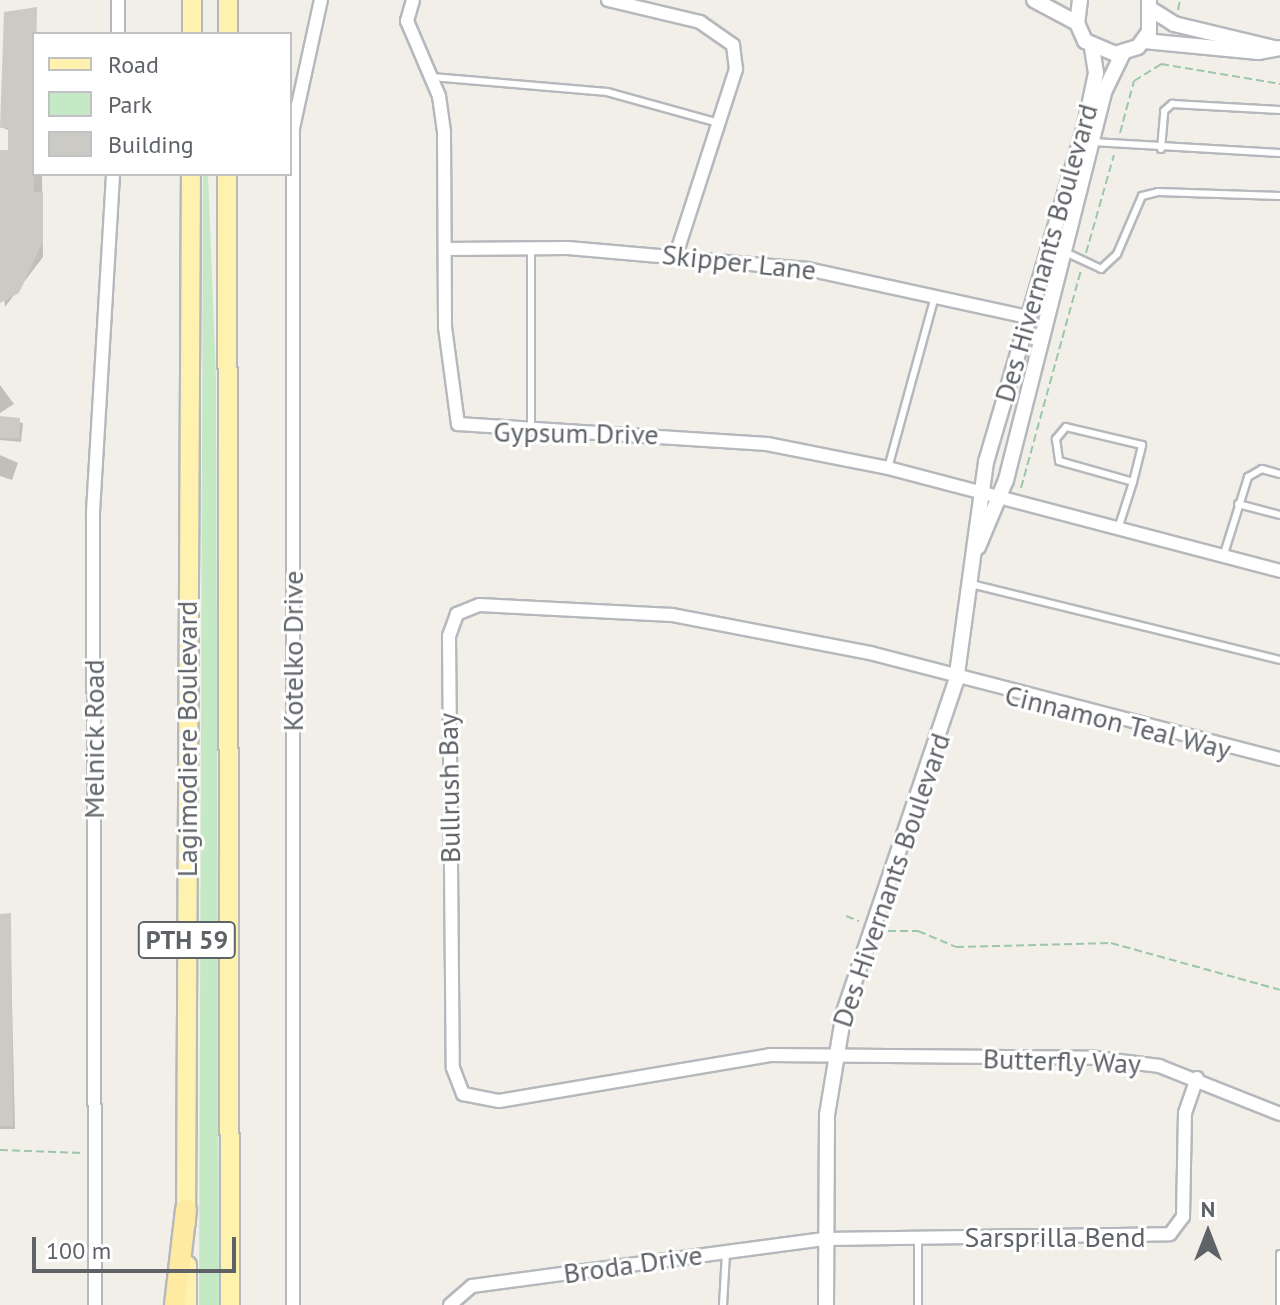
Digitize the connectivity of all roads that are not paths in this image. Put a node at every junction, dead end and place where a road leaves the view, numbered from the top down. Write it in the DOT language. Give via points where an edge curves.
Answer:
graph roads {
  1 [pos="118,0"];
  2 [pos="192,0"];
  3 [pos="228,0"];
  4 [pos="321,0"];
  5 [pos="413,0"];
  6 [pos="608,0"];
  7 [pos="1034,0"];
  8 [pos="1080,0"];
  9 [pos="1151,5"];
  10 [pos="1077,23"];
  11 [pos="118,32"];
  12 [pos="192,32"];
  13 [pos="228,32"];
  14 [pos="1144,41"];
  15 [pos="1092,47"];
  16 [pos="1277,48"];
  17 [pos="1123,53"];
  18 [pos="432,77"];
  19 [pos="1280,110"];
  20 [pos="719,123"];
  21 [pos="1093,142"];
  22 [pos="1161,149"];
  23 [pos="1280,153"];
  24 [pos="113,176"];
  25 [pos="191,176"];
  26 [pos="227,176"];
  27 [pos="1280,196"];
  28 [pos="531,248"];
  29 [pos="445,249"];
  30 [pos="1065,252"];
  31 [pos="676,255"];
  32 [pos="936,292"];
  33 [pos="1027,317"];
  34 [pos="531,432"];
  35 [pos="888,468"];
  36 [pos="1280,474"];
  37 [pos="1133,482"];
  38 [pos="981,492"];
  39 [pos="1000,497"];
  40 [pos="1238,504"];
  41 [pos="1280,515"];
  42 [pos="1118,529"];
  43 [pos="975,554"];
  44 [pos="1223,557"];
  45 [pos="1280,571"];
  46 [pos="971,584"];
  47 [pos="1280,660"];
  48 [pos="956,681"];
  49 [pos="1280,759"];
  50 [pos="834,1057"];
  51 [pos="1197,1078"];
  52 [pos="1280,1114"];
  53 [pos="186,1210"];
  54 [pos="918,1238"];
  55 [pos="824,1239"];
  56 [pos="726,1252"];
  57 [pos="1280,1254"];
  58 [pos="95,1305"];
  59 [pos="175,1305"];
  60 [pos="187,1305"];
  61 [pos="230,1305"];
  62 [pos="293,1305"];
  63 [pos="450,1305"];
  64 [pos="723,1305"];
  65 [pos="826,1305"];
  66 [pos="918,1305"];
  67 [pos="1280,1305"];
  1 -- 11 [label="street"];
  2 -- 12 [label="main road"];
  3 -- 13 [label="main road"];
  4 -- 62 [label="street, Kotelko Drive" via="293,128"];
  5 -- 18 [label="street, Gypsum Drive" via="407,21"];
  6 -- 20 [label="street" via="726,35 736,69"];
  7 -- 10 [label="street"];
  8 -- 10 [label="street"];
  9 -- 14 [label="street"];
  9 -- 16 [label="street" via="1174,24"];
  10 -- 15 [label="street"];
  14 -- 16 [label="street" via="1258,52"];
  14 -- 17 [label="street"];
  15 -- 17 [label="street"];
  15 -- 33 [label="street, Des Hivernants Boulevard" via="1089,112"];
  17 -- 21 [label="street, Des Hivernants Boulevard"];
  18 -- 20 [label="lane" via="607,92"];
  18 -- 29 [label="street, Gypsum Drive" via="444,133"];
  19 -- 22 [label="lane" via="1172,104 1164,111"];
  20 -- 31 [label="street"];
  21 -- 22 [label="lane"];
  21 -- 30 [label="street, Des Hivernants Boulevard"];
  22 -- 23 [label="lane"];
  24 -- 58 [label="street, Melnick Road" via="93,512"];
  25 -- 53 [label="main road, Lagimodiere Boulevard / PTH 59"];
  26 -- 61 [label="main road, Lagimodiere Boulevard / PTH 59"];
  27 -- 30 [label="lane" via="1142,196 1117,254 1101,269 1083,265"];
  28 -- 29 [label="street, Skipper Lane"];
  28 -- 31 [label="street, Skipper Lane"];
  28 -- 34 [label="lane"];
  29 -- 34 [label="street, Gypsum Drive" via="453,416 474,431"];
  30 -- 39 [label="street, Des Hivernants Boulevard"];
  31 -- 32 [label="street, Skipper Lane" via="866,276"];
  32 -- 33 [label="street, Skipper Lane"];
  32 -- 35 [label="lane"];
  33 -- 38 [label="street, Des Hivernants Boulevard"];
  34 -- 35 [label="street, Gypsum Drive" via="690,436"];
  35 -- 38 [label="street, Gypsum Drive"];
  36 -- 40 [label="lane" via="1262,469 1248,477"];
  37 -- 37 [label="lane" via="1142,445 1066,427 1056,439 1059,461"];
  37 -- 42 [label="lane"];
  38 -- 39 [label="street"];
  38 -- 43 [label="street, Des Hivernants Boulevard"];
  39 -- 42 [label="street"];
  39 -- 43 [label="street, Des Hivernants Boulevard"];
  40 -- 41 [label="lane"];
  40 -- 44 [label="lane"];
  42 -- 44 [label="street"];
  43 -- 46 [label="street, Des Hivernants Boulevard"];
  44 -- 45 [label="street"];
  46 -- 47 [label="lane"];
  46 -- 48 [label="street, Des Hivernants Boulevard"];
  48 -- 49 [label="street, Cinnamon Teal Way"];
  48 -- 50 [label="street, Des Hivernants Boulevard" via="871,926"];
  48 -- 50 [label="street, Bullrush Bay" via="855,649 672,615 479,605 451,624 453,1068 463,1094 499,1101 717,1060"];
  50 -- 51 [label="street, Butterfly Way" via="1096,1058"];
  50 -- 55 [label="street, Des Hivernants Boulevard"];
  51 -- 52 [label="street, Butterfly Way"];
  51 -- 54 [label="street, Sarsprilla Bend" via="1185,1113 1183,1217 1170,1234"];
  53 -- 59 [label="highway"];
  53 -- 60 [label="main road, Lagimodiere Boulevard / PTH 59"];
  54 -- 55 [label="street, Sarsprilla Bend"];
  54 -- 66 [label="lane"];
  55 -- 56 [label="street, Broda Drive"];
  55 -- 65 [label="street, Des Hivernants Boulevard"];
  56 -- 63 [label="street, Broda Drive" via="472,1286"];
  56 -- 64 [label="lane"];
  57 -- 67 [label="lane"];
}
